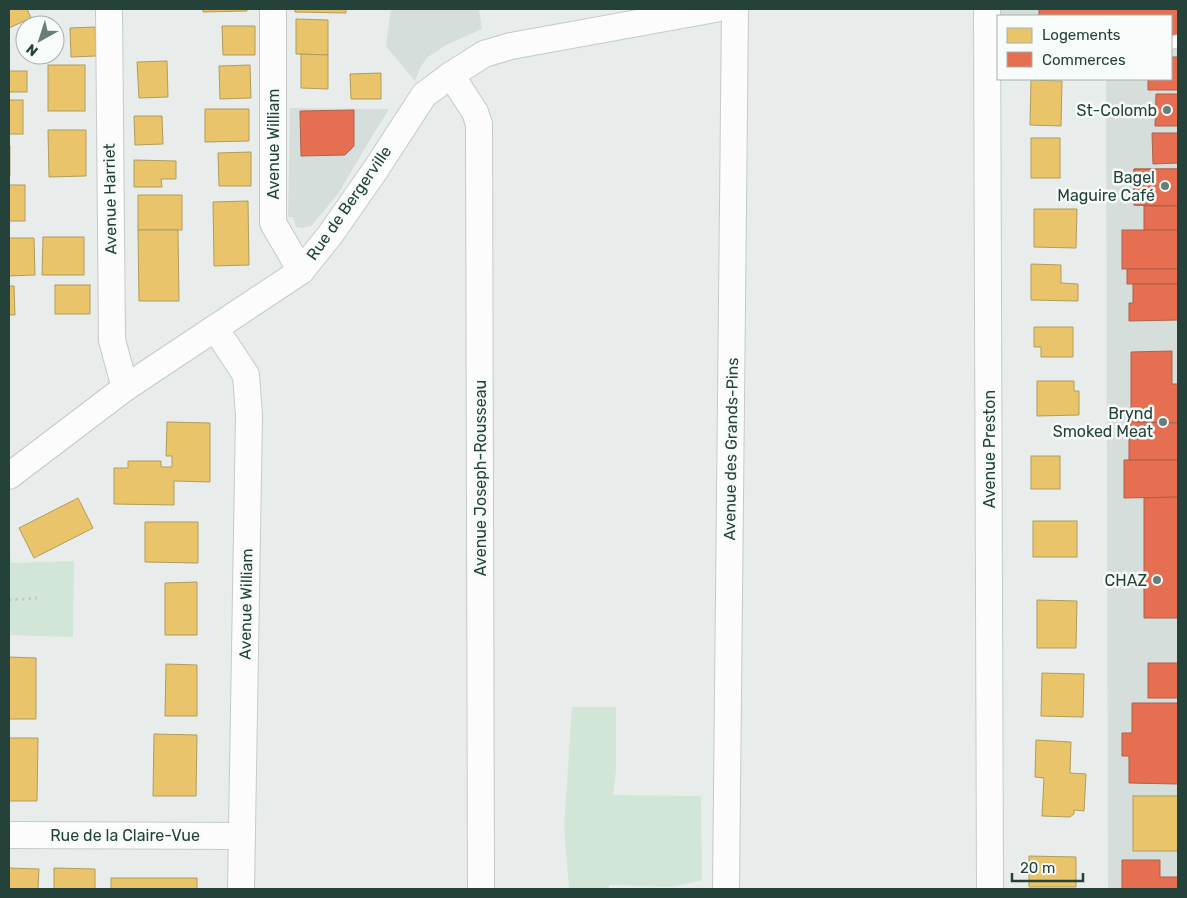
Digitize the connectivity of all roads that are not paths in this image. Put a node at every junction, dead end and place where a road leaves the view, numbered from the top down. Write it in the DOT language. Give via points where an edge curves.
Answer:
graph roads {
  1 [pos="108,9"];
  2 [pos="273,9"];
  3 [pos="715,9"];
  4 [pos="735,9"];
  5 [pos="987,9"];
  6 [pos="451,75"];
  7 [pos="993,76"];
  8 [pos="301,271"];
  9 [pos="216,328"];
  10 [pos="125,388"];
  11 [pos="9,476"];
  12 [pos="9,835"];
  13 [pos="242,836"];
  14 [pos="241,889"];
  15 [pos="482,889"];
  16 [pos="726,889"];
  17 [pos="990,889"];
  1 -- 10 [label="street, Avenue Harriet" via="112,340"];
  2 -- 8 [label="street, Avenue William" via="273,223"];
  3 -- 6 [label="street, Rue de Bergerville" via="511,46 484,54"];
  4 -- 16 [label="street, Avenue des Grands-Pins"];
  5 -- 7 [label="street, Avenue Preston"];
  6 -- 8 [label="street, Rue de Bergerville" via="424,95 345,213"];
  6 -- 15 [label="street, Avenue Joseph-Rousseau" via="479,124"];
  7 -- 17 [label="street, Avenue Preston"];
  8 -- 9 [label="street, Rue de Bergerville"];
  9 -- 10 [label="street, Rue de Bergerville"];
  9 -- 13 [label="street, Avenue William" via="246,375 249,415"];
  10 -- 11 [label="street, Rue de Bergerville"];
  12 -- 13 [label="street, Rue de la Claire-Vue"];
  13 -- 14 [label="street, Avenue William"];
}
